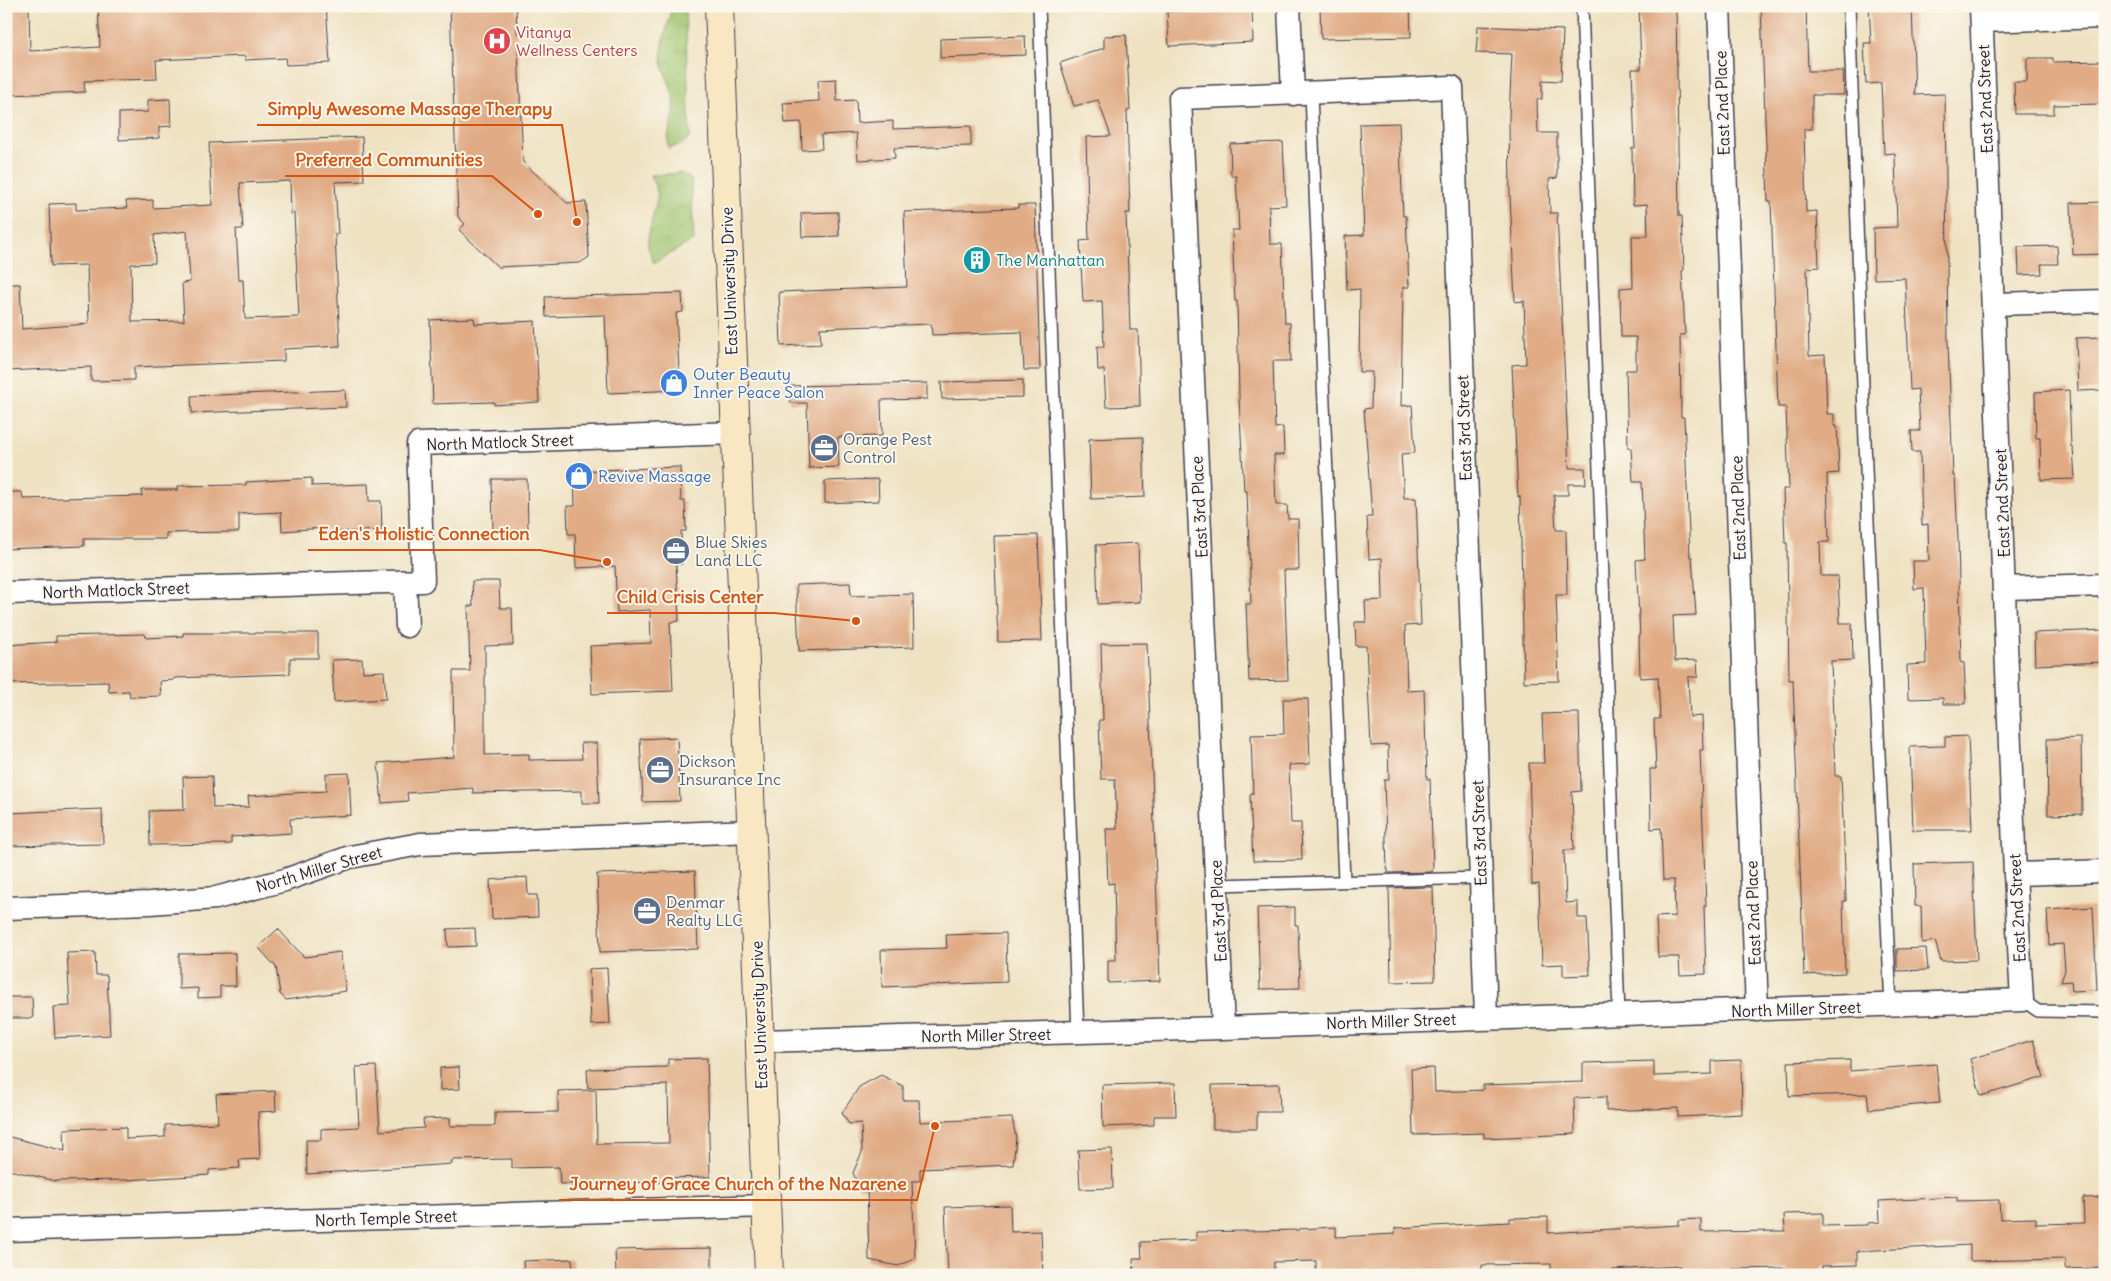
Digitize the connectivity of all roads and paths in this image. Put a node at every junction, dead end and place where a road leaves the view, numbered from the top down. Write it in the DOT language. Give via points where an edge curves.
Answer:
graph roads {
  1 [pos="719,6"];
  2 [pos="1039,6"];
  3 [pos="1288,6"];
  4 [pos="1582,6"];
  5 [pos="1718,6"];
  6 [pos="1849,6"];
  7 [pos="1982,14"];
  8 [pos="2105,17"];
  9 [pos="1302,94"];
  10 [pos="2105,300"];
  11 [pos="1994,304"];
  12 [pos="735,433"];
  13 [pos="405,582"];
  14 [pos="2105,585"];
  15 [pos="2005,588"];
  16 [pos="6,593"];
  17 [pos="407,626"];
  18 [pos="752,831"];
  19 [pos="2105,871"];
  20 [pos="2015,874"];
  21 [pos="1480,878"];
  22 [pos="1344,880"];
  23 [pos="1216,884"];
  24 [pos="6,908"];
  25 [pos="2022,1000"];
  26 [pos="1891,1006"];
  27 [pos="1756,1010"];
  28 [pos="2105,1012"];
  29 [pos="1619,1015"];
  30 [pos="1486,1017"];
  31 [pos="1223,1028"];
  32 [pos="1078,1032"];
  33 [pos="760,1041"];
  34 [pos="766,1206"];
  35 [pos="6,1230"];
  36 [pos="769,1275"];
  1 -- 12 [label="main road, East University Drive"];
  2 -- 32 [label="lane"];
  3 -- 9 [label="street"];
  4 -- 29 [label="lane"];
  5 -- 27 [label="street, East 2nd Place"];
  6 -- 26 [label="lane" via="1868,522"];
  7 -- 8 [label="street"];
  7 -- 11 [label="street, East 2nd Street"];
  9 -- 21 [label="street, East 3rd Street" via="1452,87"];
  9 -- 22 [label="lane"];
  9 -- 23 [label="street, East 3rd Place" via="1180,98"];
  10 -- 11 [label="street"];
  11 -- 15 [label="street, East 2nd Street"];
  12 -- 13 [label="street, North Matlock Street" via="418,444 423,581"];
  12 -- 18 [label="main road, East University Drive"];
  13 -- 16 [label="street, North Matlock Street"];
  13 -- 17 [label="street"];
  14 -- 15 [label="street"];
  15 -- 20 [label="street, East 2nd Street"];
  18 -- 24 [label="street, North Miller Street" via="420,844 350,857 286,880 216,898"];
  18 -- 33 [label="main road, East University Drive"];
  19 -- 20 [label="street"];
  20 -- 25 [label="street, East 2nd Street"];
  21 -- 22 [label="lane"];
  21 -- 30 [label="street, East 3rd Street"];
  22 -- 23 [label="lane"];
  23 -- 31 [label="street, East 3rd Place"];
  25 -- 26 [label="street, North Miller Street"];
  25 -- 28 [label="lane" via="2038,1011"];
  26 -- 27 [label="street, North Miller Street"];
  27 -- 29 [label="street, North Miller Street"];
  29 -- 30 [label="street, North Miller Street"];
  30 -- 31 [label="street, North Miller Street"];
  31 -- 32 [label="street, North Miller Street"];
  32 -- 33 [label="street, North Miller Street"];
  33 -- 34 [label="main road, East University Drive"];
  34 -- 35 [label="street, North Temple Street"];
  34 -- 36 [label="main road, East University Drive"];
}
